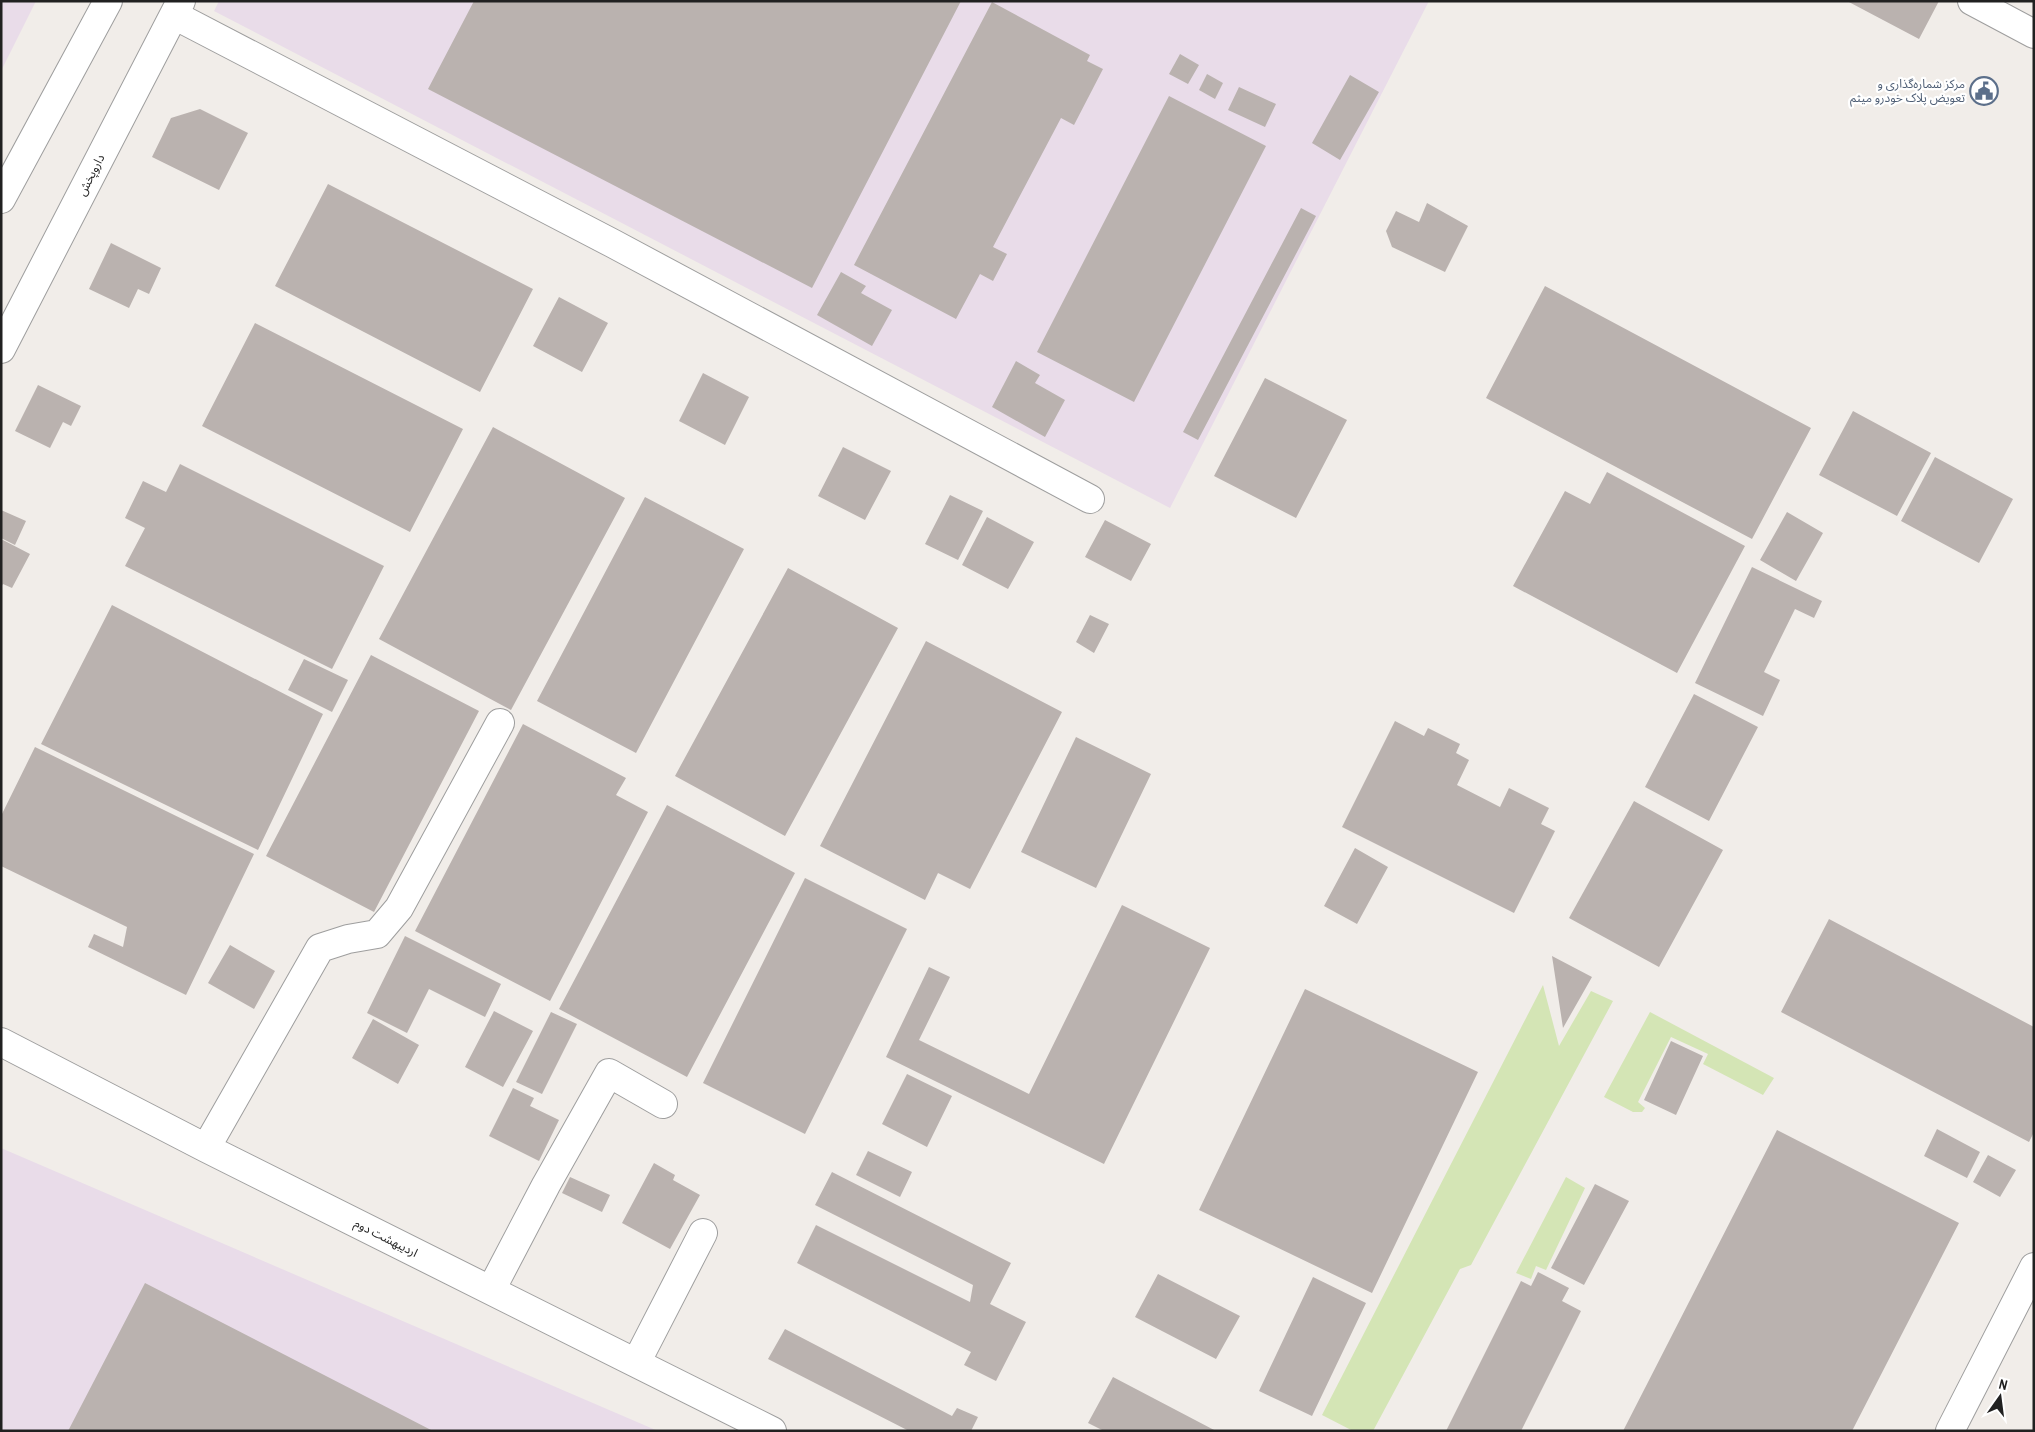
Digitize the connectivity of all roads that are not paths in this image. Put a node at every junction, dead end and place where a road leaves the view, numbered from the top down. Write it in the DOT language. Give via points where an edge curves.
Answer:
graph roads {
  1 [pos="108,1"];
  2 [pos="1972,1"];
  3 [pos="177,8"];
  4 [pos="2030,24"];
  5 [pos="1,199"];
  6 [pos="1,349"];
  7 [pos="1090,499"];
  8 [pos="500,722"];
  9 [pos="1,1042"];
  10 [pos="663,1104"];
  11 [pos="206,1148"];
  12 [pos="703,1233"];
  13 [pos="2034,1266"];
  14 [pos="491,1290"];
  15 [pos="636,1363"];
  16 [pos="772,1431"];
  17 [pos="1950,1431"];
  1 -- 5 [label="street"];
  2 -- 4 [label="street"];
  3 -- 6 [label="street, داروپخش"];
  3 -- 7 [label="street"];
  8 -- 11 [label="street" via="399,908 377,934 320,948"];
  9 -- 11 [label="street, اردیبهشت دوم"];
  10 -- 14 [label="street" via="609,1073"];
  11 -- 14 [label="street, اردیبهشت دوم"];
  12 -- 15 [label="street"];
  13 -- 17 [label="street"];
  14 -- 15 [label="street, اردیبهشت دوم"];
  15 -- 16 [label="street, اردیبهشت دوم"];
}
